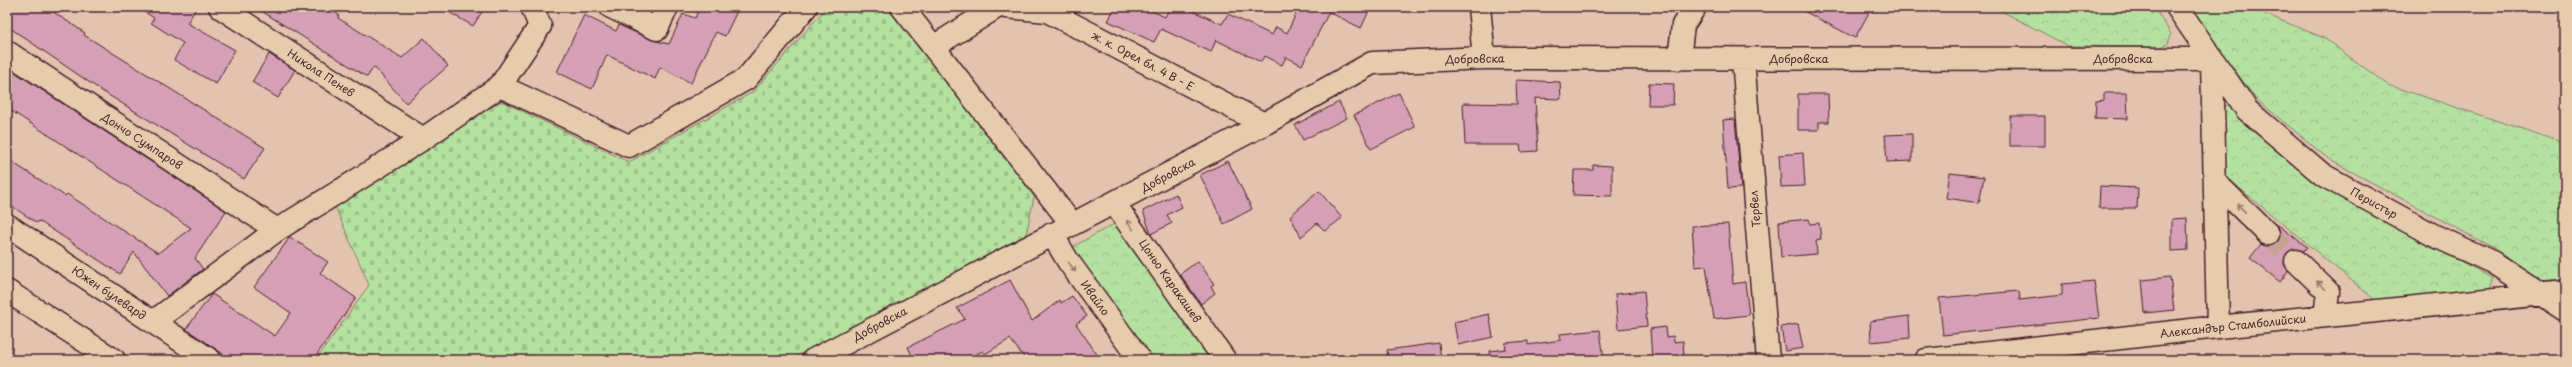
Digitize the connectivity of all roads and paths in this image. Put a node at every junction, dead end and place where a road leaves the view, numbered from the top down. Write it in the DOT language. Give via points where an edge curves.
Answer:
graph roads {
  1 [pos="220,7"];
  2 [pos="611,7"];
  3 [pos="667,7"];
  4 [pos="806,7"];
  5 [pos="902,7"];
  6 [pos="997,7"];
  7 [pos="1014,7"];
  8 [pos="1479,7"];
  9 [pos="1695,7"];
  10 [pos="2177,7"];
  11 [pos="536,8"];
  12 [pos="933,47"];
  13 [pos="7,52"];
  14 [pos="1484,58"];
  15 [pos="1679,59"];
  16 [pos="1743,59"];
  17 [pos="2212,59"];
  18 [pos="500,86"];
  19 [pos="1264,124"];
  20 [pos="423,139"];
  21 [pos="2214,182"];
  22 [pos="1114,203"];
  23 [pos="1071,223"];
  24 [pos="7,225"];
  25 [pos="276,230"];
  26 [pos="1052,234"];
  27 [pos="2268,234"];
  28 [pos="2296,261"];
  29 [pos="7,291"];
  30 [pos="2565,292"];
  31 [pos="2540,294"];
  32 [pos="2565,310"];
  33 [pos="2325,316"];
  34 [pos="153,322"];
  35 [pos="2218,327"];
  36 [pos="114,360"];
  37 [pos="210,360"];
  38 [pos="813,360"];
  39 [pos="1140,360"];
  40 [pos="1225,360"];
  41 [pos="1768,360"];
  42 [pos="1926,360"];
  1 -- 20 [label="street, Никола Пенев"];
  2 -- 3 [label="street" via="657,29"];
  4 -- 18 [label="street" via="746,79 629,146"];
  5 -- 12 [label="street"];
  6 -- 12 [label="street"];
  7 -- 19 [label="street, ж. к. Орел бл. 4 В - Е" via="1047,11"];
  8 -- 14 [label="street"];
  9 -- 15 [label="street" via="1683,25"];
  10 -- 17 [label="street, Перистър"];
  11 -- 18 [label="street" via="540,26"];
  12 -- 23 [label="street"];
  13 -- 25 [label="street, Дончо Сумпаров"];
  14 -- 15 [label="street, Добровска"];
  14 -- 19 [label="street, Добровска" via="1372,63"];
  15 -- 16 [label="street, Добровска"];
  16 -- 17 [label="street, Добровска"];
  16 -- 41 [label="street, Тервел"];
  17 -- 21 [label="street"];
  17 -- 31 [label="street, Перистър" via="2247,110 2323,175 2433,235 2494,263"];
  18 -- 20 [label="street"];
  19 -- 22 [label="street, Добровска"];
  20 -- 25 [label="street"];
  27 -- 21 [label="street, one-way"];
  21 -- 35 [label="street"];
  22 -- 23 [label="street, Добровска"];
  40 -- 22 [label="street, Цоньо Каракашев, one-way"];
  23 -- 26 [label="street, Добровска"];
  24 -- 34 [label="street, Южен булевард"];
  25 -- 34 [label="street"];
  26 -- 38 [label="street, Добровска"];
  26 -- 39 [label="street, Ивайло, one-way" via="1068,261"];
  33 -- 28 [label="street, one-way" via="2328,292"];
  29 -- 36 [label="street"];
  30 -- 31 [label="street, Александър Стамболийски"];
  31 -- 32 [label="street, Перистър"];
  31 -- 33 [label="street, Александър Стамболийски"];
  33 -- 35 [label="street, Александър Стамболийски"];
  34 -- 37 [label="street, Южен булевард"];
  35 -- 42 [label="street, Александър Стамболийски"];
}
